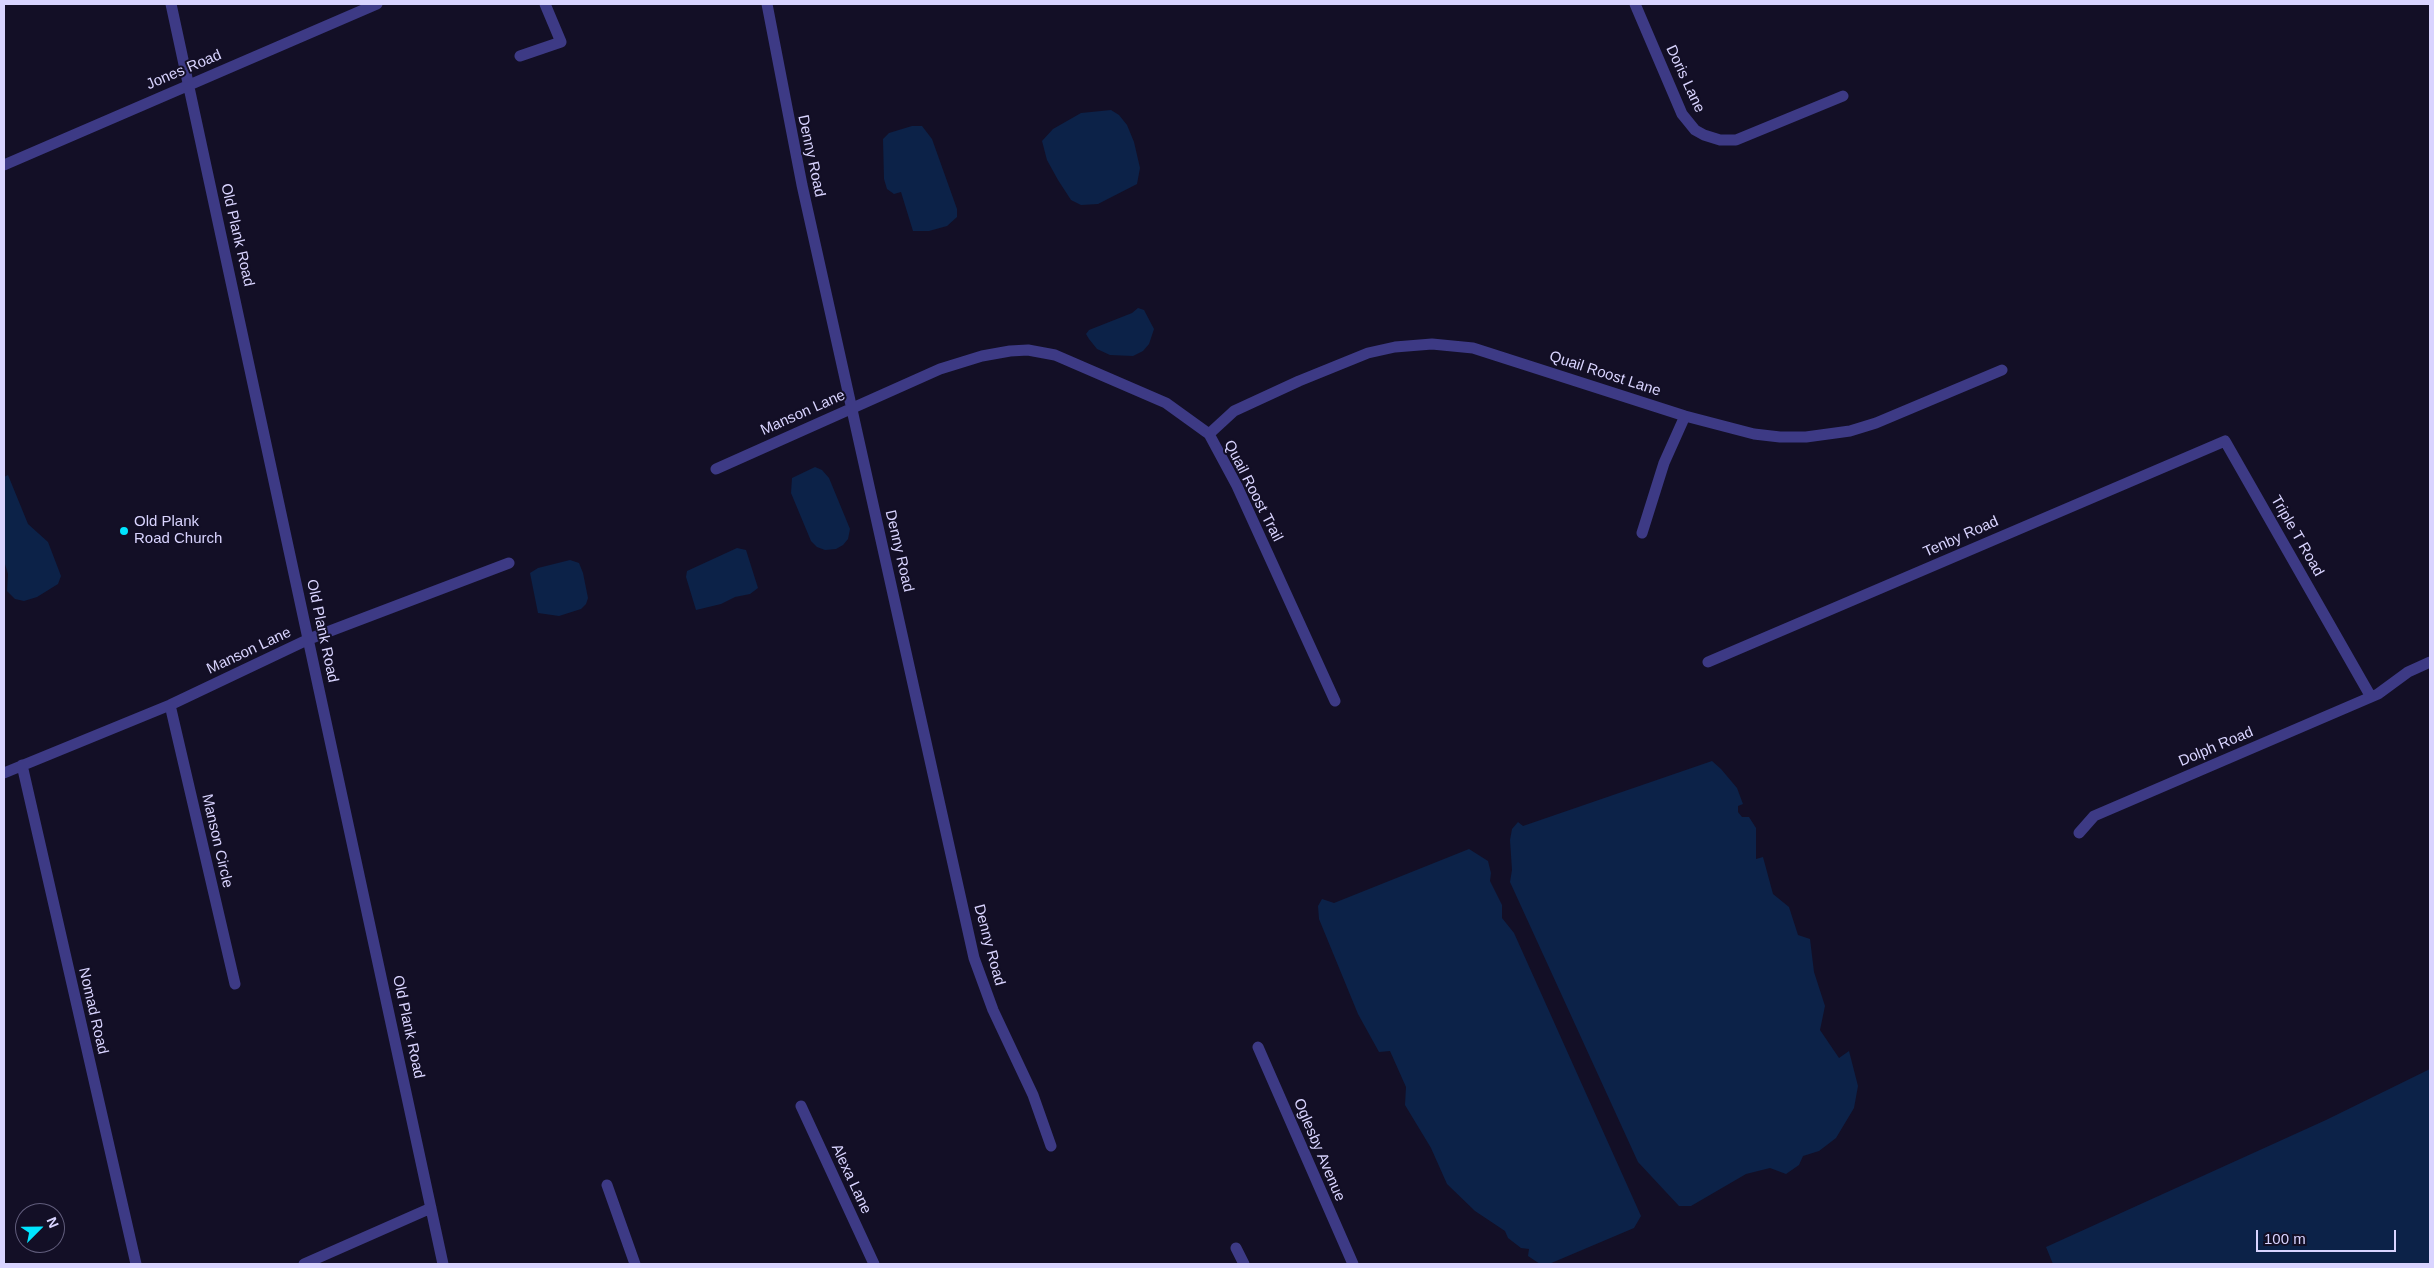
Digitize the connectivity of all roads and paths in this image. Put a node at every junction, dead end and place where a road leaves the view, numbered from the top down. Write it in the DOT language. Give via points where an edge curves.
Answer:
graph roads {
  1 [pos="171,4"];
  2 [pos="377,4"];
  3 [pos="545,4"];
  4 [pos="767,4"];
  5 [pos="1635,4"];
  6 [pos="520,56"];
  7 [pos="188,84"];
  8 [pos="1843,96"];
  9 [pos="4,165"];
  10 [pos="2002,370"];
  11 [pos="902,387"];
  12 [pos="851,408"];
  13 [pos="1686,416"];
  14 [pos="1209,434"];
  15 [pos="2225,441"];
  16 [pos="716,469"];
  17 [pos="1642,533"];
  18 [pos="509,563"];
  19 [pos="309,639"];
  20 [pos="1708,662"];
  21 [pos="2430,662"];
  22 [pos="2371,696"];
  23 [pos="1335,701"];
  24 [pos="170,705"];
  25 [pos="22,765"];
  26 [pos="4,773"];
  27 [pos="2079,833"];
  28 [pos="235,984"];
  29 [pos="1258,1047"];
  30 [pos="802,1106"];
  31 [pos="1051,1146"];
  32 [pos="607,1185"];
  33 [pos="431,1208"];
  34 [pos="1236,1248"];
  35 [pos="136,1264"];
  36 [pos="304,1264"];
  37 [pos="443,1264"];
  38 [pos="635,1264"];
  39 [pos="874,1264"];
  40 [pos="1244,1264"];
  41 [pos="1353,1264"];
  1 -- 7 [label="street, Old Plank Road"];
  2 -- 7 [label="street, Jones Road"];
  3 -- 6 [label="street" via="561,42"];
  4 -- 12 [label="street, Denny Road" via="802,185"];
  5 -- 8 [label="street, Doris Lane" via="1682,114 1695,130 1704,135 1736,140"];
  7 -- 9 [label="street, Jones Road"];
  7 -- 19 [label="street, Old Plank Road"];
  10 -- 13 [label="street, Quail Roost Lane" via="1876,423 1834,434 1780,437 1754,434"];
  11 -- 12 [label="street, Manson Lane"];
  11 -- 14 [label="street, Quail Roost Trail" via="940,369 980,356 1028,350 1055,355 1166,403"];
  12 -- 16 [label="street, Manson Lane"];
  12 -- 31 [label="street, Denny Road" via="974,958 992,1010 1033,1095"];
  13 -- 14 [label="street, Quail Roost Lane" via="1473,348 1432,344 1368,353 1234,411"];
  13 -- 17 [label="street" via="1664,463"];
  14 -- 23 [label="street, Quail Roost Trail" via="1237,486"];
  15 -- 20 [label="street, Tenby Road"];
  15 -- 22 [label="street, Triple T Road"];
  18 -- 19 [label="street, Manson Lane"];
  19 -- 24 [label="street, Manson Lane"];
  19 -- 33 [label="street, Old Plank Road"];
  21 -- 22 [label="street, Dolph Road"];
  22 -- 27 [label="street, Dolph Road" via="2094,816"];
  24 -- 25 [label="street, Manson Lane"];
  24 -- 28 [label="street, Manson Circle"];
  25 -- 26 [label="street, Manson Lane"];
  25 -- 35 [label="street, Nomad Road"];
  29 -- 41 [label="street, Oglesby Avenue"];
  30 -- 39 [label="street, Alexa Lane"];
  32 -- 38 [label="street"];
  33 -- 36 [label="street"];
  33 -- 37 [label="street, Old Plank Road"];
  34 -- 40 [label="street"];
}
